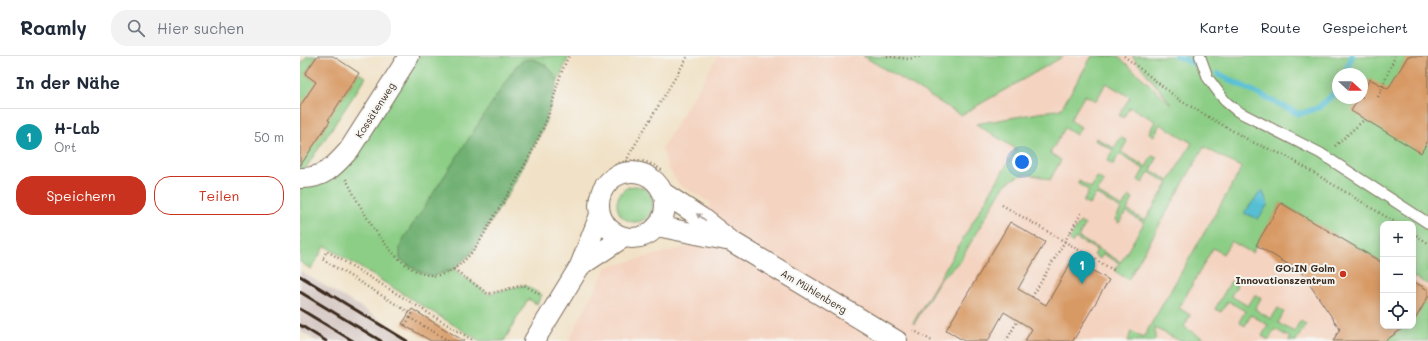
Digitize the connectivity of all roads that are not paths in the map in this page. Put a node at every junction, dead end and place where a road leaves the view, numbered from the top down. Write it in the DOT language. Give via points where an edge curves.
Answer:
graph roads {
  1 [pos="409,56"];
  2 [pos="1200,56"];
  3 [pos="300,178"];
  4 [pos="662,192"];
  5 [pos="600,215"];
  6 [pos="1428,223"];
  7 [pos="657,226"];
  8 [pos="624,237"];
  9 [pos="731,242"];
  10 [pos="580,266"];
  11 [pos="534,341"];
  12 [pos="897,341"];
  1 -- 3 [label="street, Kossätenweg" via="350,150 324,175"];
  2 -- 6 [label="lane" via="1208,78 1237,111 1325,156"];
  4 -- 5 [label="street, Am Mühlenberg" via="657,183 646,175 622,173 608,182 603,189 599,202"];
  4 -- 7 [label="street" via="665,210"];
  9 -- 4 [label="street, Am Mühlenberg, one-way" via="700,217"];
  5 -- 8 [label="street" via="605,225"];
  5 -- 10 [label="street"];
  7 -- 8 [label="street" via="642,236"];
  7 -- 9 [label="street, Am Mühlenberg"];
  8 -- 10 [label="street"];
  9 -- 12 [label="street, Am Mühlenberg"];
  10 -- 11 [label="street"];
}
